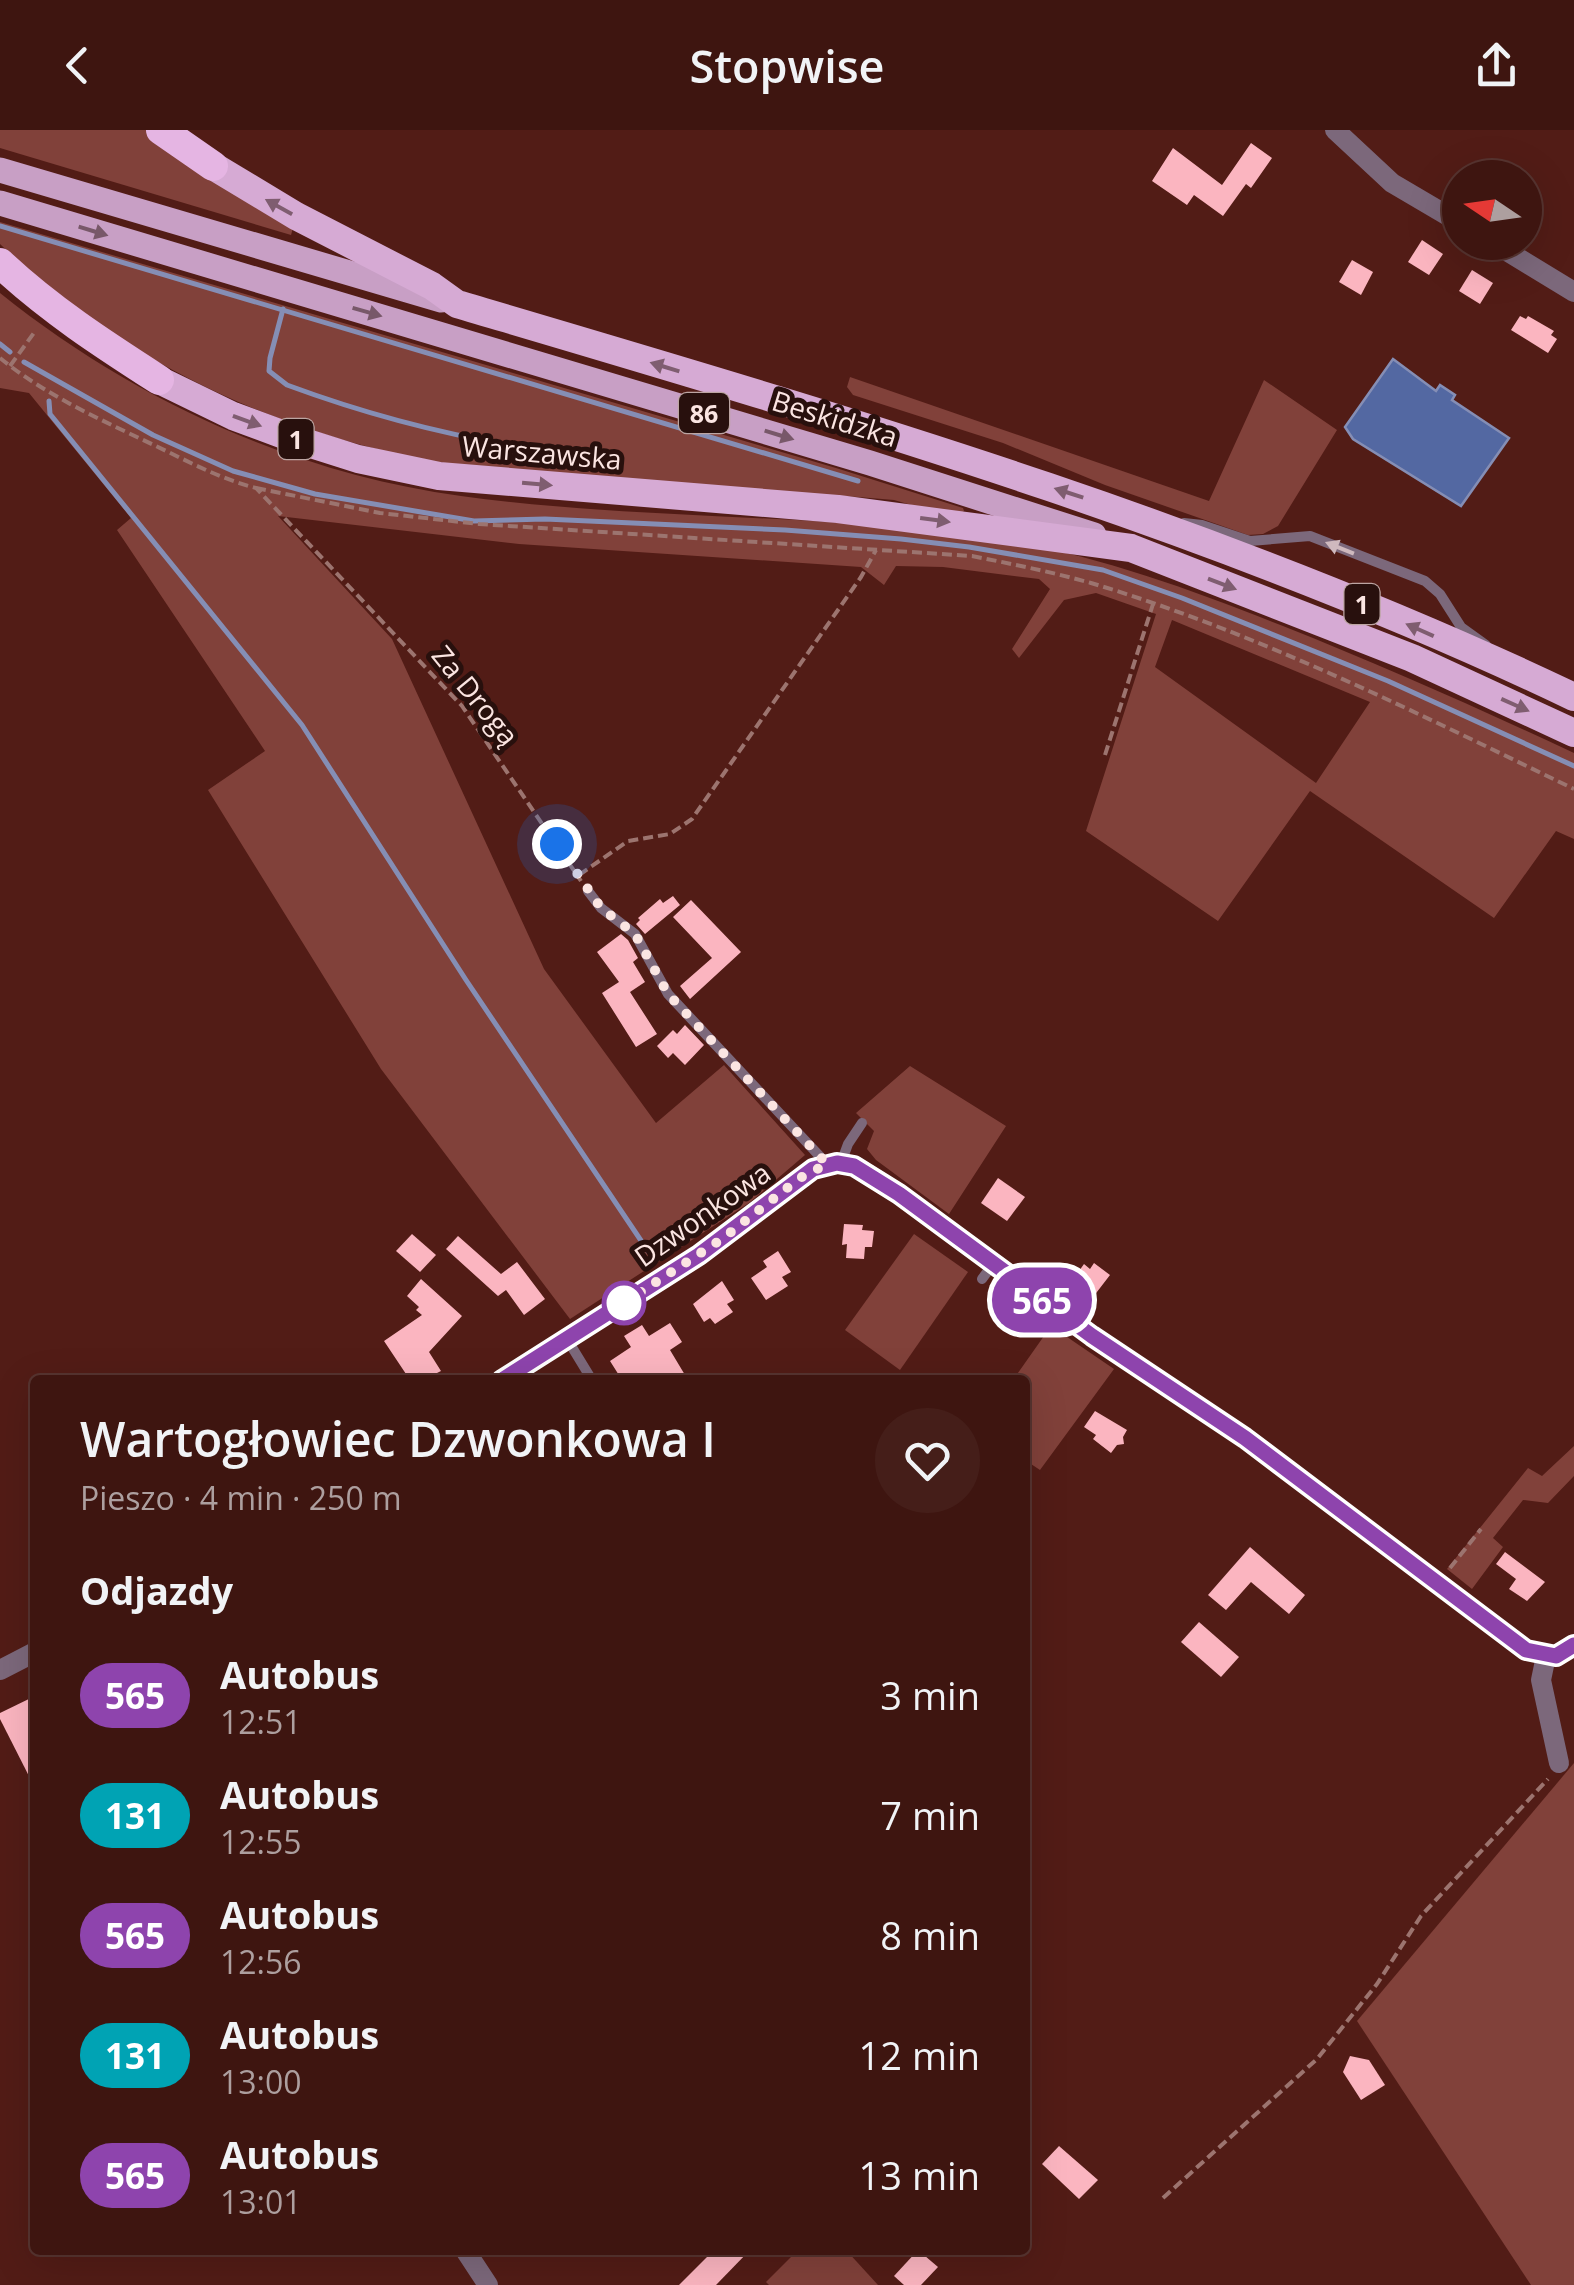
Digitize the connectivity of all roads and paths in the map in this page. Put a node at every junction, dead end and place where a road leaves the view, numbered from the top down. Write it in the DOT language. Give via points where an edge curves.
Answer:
graph roads {
  1 [pos="161,130"];
  2 [pos="1335,130"];
  3 [pos="213,166"];
  4 [pos="0,170"];
  5 [pos="0,203"];
  6 [pos="1442,213"];
  7 [pos="1522,260"];
  8 [pos="0,263"];
  9 [pos="1574,292"];
  10 [pos="456,304"];
  11 [pos="36,330"];
  12 [pos="0,358"];
  13 [pos="10,366"];
  14 [pos="160,380"];
  15 [pos="256,488"];
  16 [pos="1146,519"];
  17 [pos="1131,548"];
  18 [pos="876,550"];
  19 [pos="1153,604"];
  20 [pos="1532,678"];
  21 [pos="1574,696"];
  22 [pos="1574,733"];
  23 [pos="1105,755"];
  24 [pos="1574,789"];
  25 [pos="578,876"];
  26 [pos="588,891"];
  27 [pos="862,1123"];
  28 [pos="834,1164"];
  29 [pos="567,1339"];
  30 [pos="510,1375"];
  31 [pos="589,1375"];
  32 [pos="1482,1530"];
  33 [pos="1439,1582"];
  34 [pos="1574,1644"];
  35 [pos="30,1655"];
  36 [pos="1546,1656"];
  37 [pos="0,1670"];
  38 [pos="1559,1763"];
  39 [pos="1163,2198"];
  40 [pos="468,2255"];
  41 [pos="488,2285"];
  1 -- 3 [label="highway"];
  2 -- 6 [label="street" via="1392,183"];
  10 -- 3 [label="highway, 1, one-way"];
  4 -- 10 [label="main road, Beskidzka"];
  5 -- 17 [label="main road, Beskidzka / 86, one-way"];
  7 -- 9 [label="street"];
  8 -- 14 [label="highway, Warszawska" via="86,334"];
  16 -- 10 [label="highway, Beskidzka / 1, one-way"];
  11 -- 13 [label="path"];
  12 -- 13 [label="path, Za Drogą"];
  13 -- 15 [label="path, Za Drogą" via="135,436"];
  14 -- 17 [label="highway, Warszawska / 1, one-way" via="295,439 440,476 838,509"];
  15 -- 18 [label="path" via="479,524"];
  15 -- 25 [label="path, Za Drogą" via="462,706"];
  20 -- 16 [label="highway, Beskidzka / 1, one-way"];
  20 -- 16 [label="lane, one-way" via="1462,627 1425,581 1310,536 1250,542 1202,525"];
  17 -- 22 [label="highway, Beskidzka / 1, one-way" via="1412,658"];
  18 -- 19 [label="path" via="972,556"];
  18 -- 25 [label="path" via="692,819 670,834 628,842"];
  19 -- 23 [label="path"];
  19 -- 24 [label="path" via="1380,697"];
  20 -- 21 [label="highway, Beskidzka / 1"];
  25 -- 26 [label="path, Za Drogą"];
  26 -- 28 [label="lane" via="635,934 668,994"];
  27 -- 28 [label="lane"];
  28 -- 29 [label="street, Dzwonkowa" via="800,1178 699,1255"];
  28 -- 33 [label="street" via="867,1172 988,1271 1245,1438"];
  29 -- 30 [label="street, Dzwonkowa"];
  29 -- 31 [label="lane"];
  32 -- 33 [label="path"];
  33 -- 36 [label="street" via="1526,1650"];
  34 -- 36 [label="street"];
  35 -- 37 [label="street"];
  36 -- 38 [label="street" via="1542,1680"];
  38 -- 39 [label="path" via="1422,1916 1317,2058"];
  40 -- 41 [label="street"];
}
